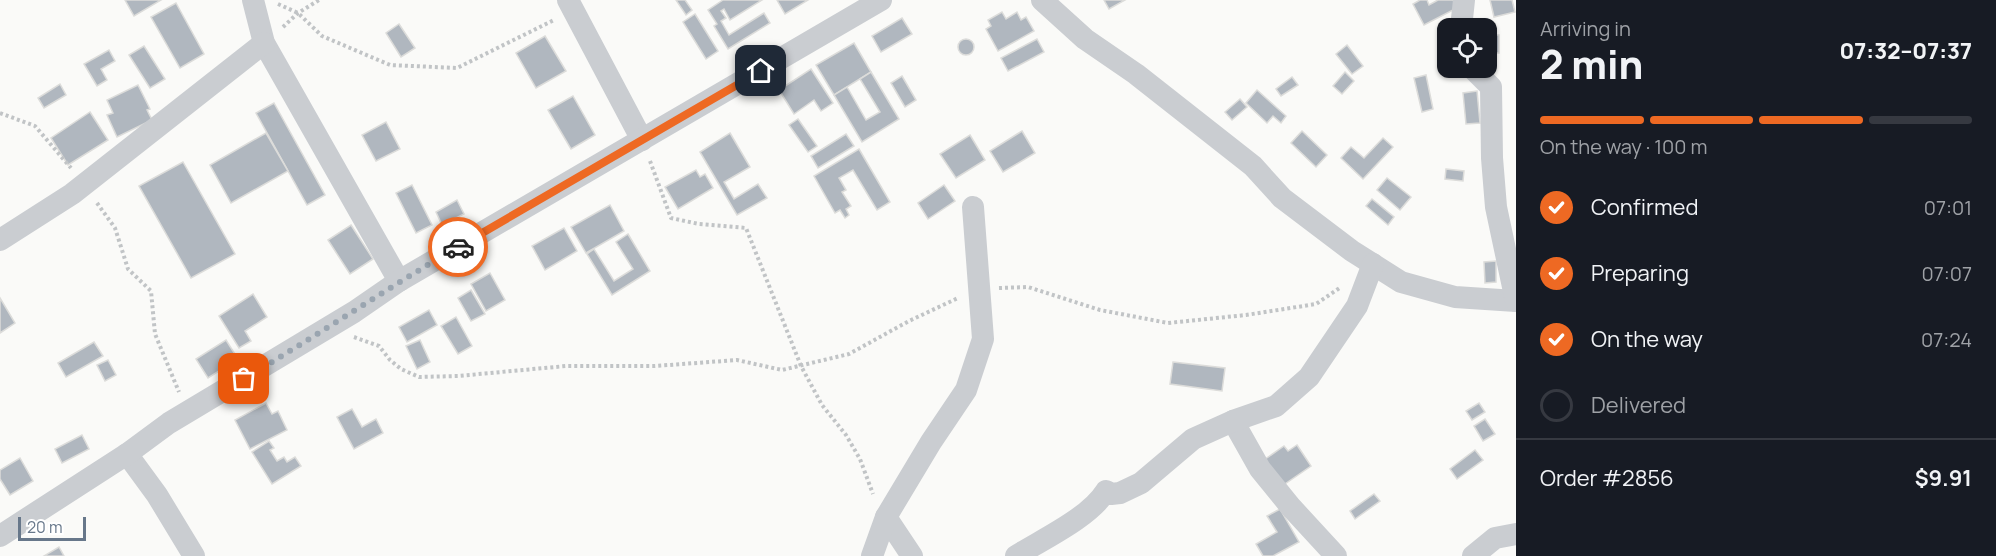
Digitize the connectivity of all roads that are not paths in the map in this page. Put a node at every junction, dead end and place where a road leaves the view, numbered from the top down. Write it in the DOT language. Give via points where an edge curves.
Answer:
graph roads {
  1 [pos="254,0"];
  2 [pos="881,0"];
  3 [pos="1042,0"];
  4 [pos="1464,0"];
  5 [pos="571,5"];
  6 [pos="857,6"];
  7 [pos="1462,18"];
  8 [pos="264,43"];
  9 [pos="1482,78"];
  10 [pos="642,140"];
  11 [pos="973,207"];
  12 [pos="0,240"];
  13 [pos="1374,264"];
  14 [pos="399,282"];
  15 [pos="1516,301"];
  16 [pos="1233,421"];
  17 [pos="127,454"];
  18 [pos="886,517"];
  19 [pos="1516,534"];
  20 [pos="0,536"];
  21 [pos="194,556"];
  22 [pos="872,556"];
  23 [pos="912,556"];
  24 [pos="1016,556"];
  25 [pos="1336,556"];
  26 [pos="1473,556"];
  1 -- 8 [label="street"];
  2 -- 6 [label="street"];
  3 -- 13 [label="street" via="1085,39 1253,166 1282,198"];
  4 -- 7 [label="street"];
  5 -- 10 [label="street"];
  6 -- 10 [label="street"];
  8 -- 12 [label="street" via="85,185"];
  8 -- 14 [label="street"];
  9 -- 15 [label="street" via="1491,87 1496,207"];
  10 -- 14 [label="street"];
  11 -- 18 [label="street" via="983,339 966,390"];
  13 -- 15 [label="street" via="1401,282 1455,297"];
  13 -- 16 [label="street" via="1357,306 1309,376 1275,406"];
  14 -- 17 [label="street"];
  16 -- 24 [label="street" via="1193,439 1141,483 1120,494 1106,491 1084,515"];
  16 -- 25 [label="street" via="1260,469"];
  17 -- 20 [label="street"];
  17 -- 21 [label="street"];
  18 -- 22 [label="street"];
  18 -- 23 [label="street"];
  19 -- 26 [label="street" via="1495,538"];
}
